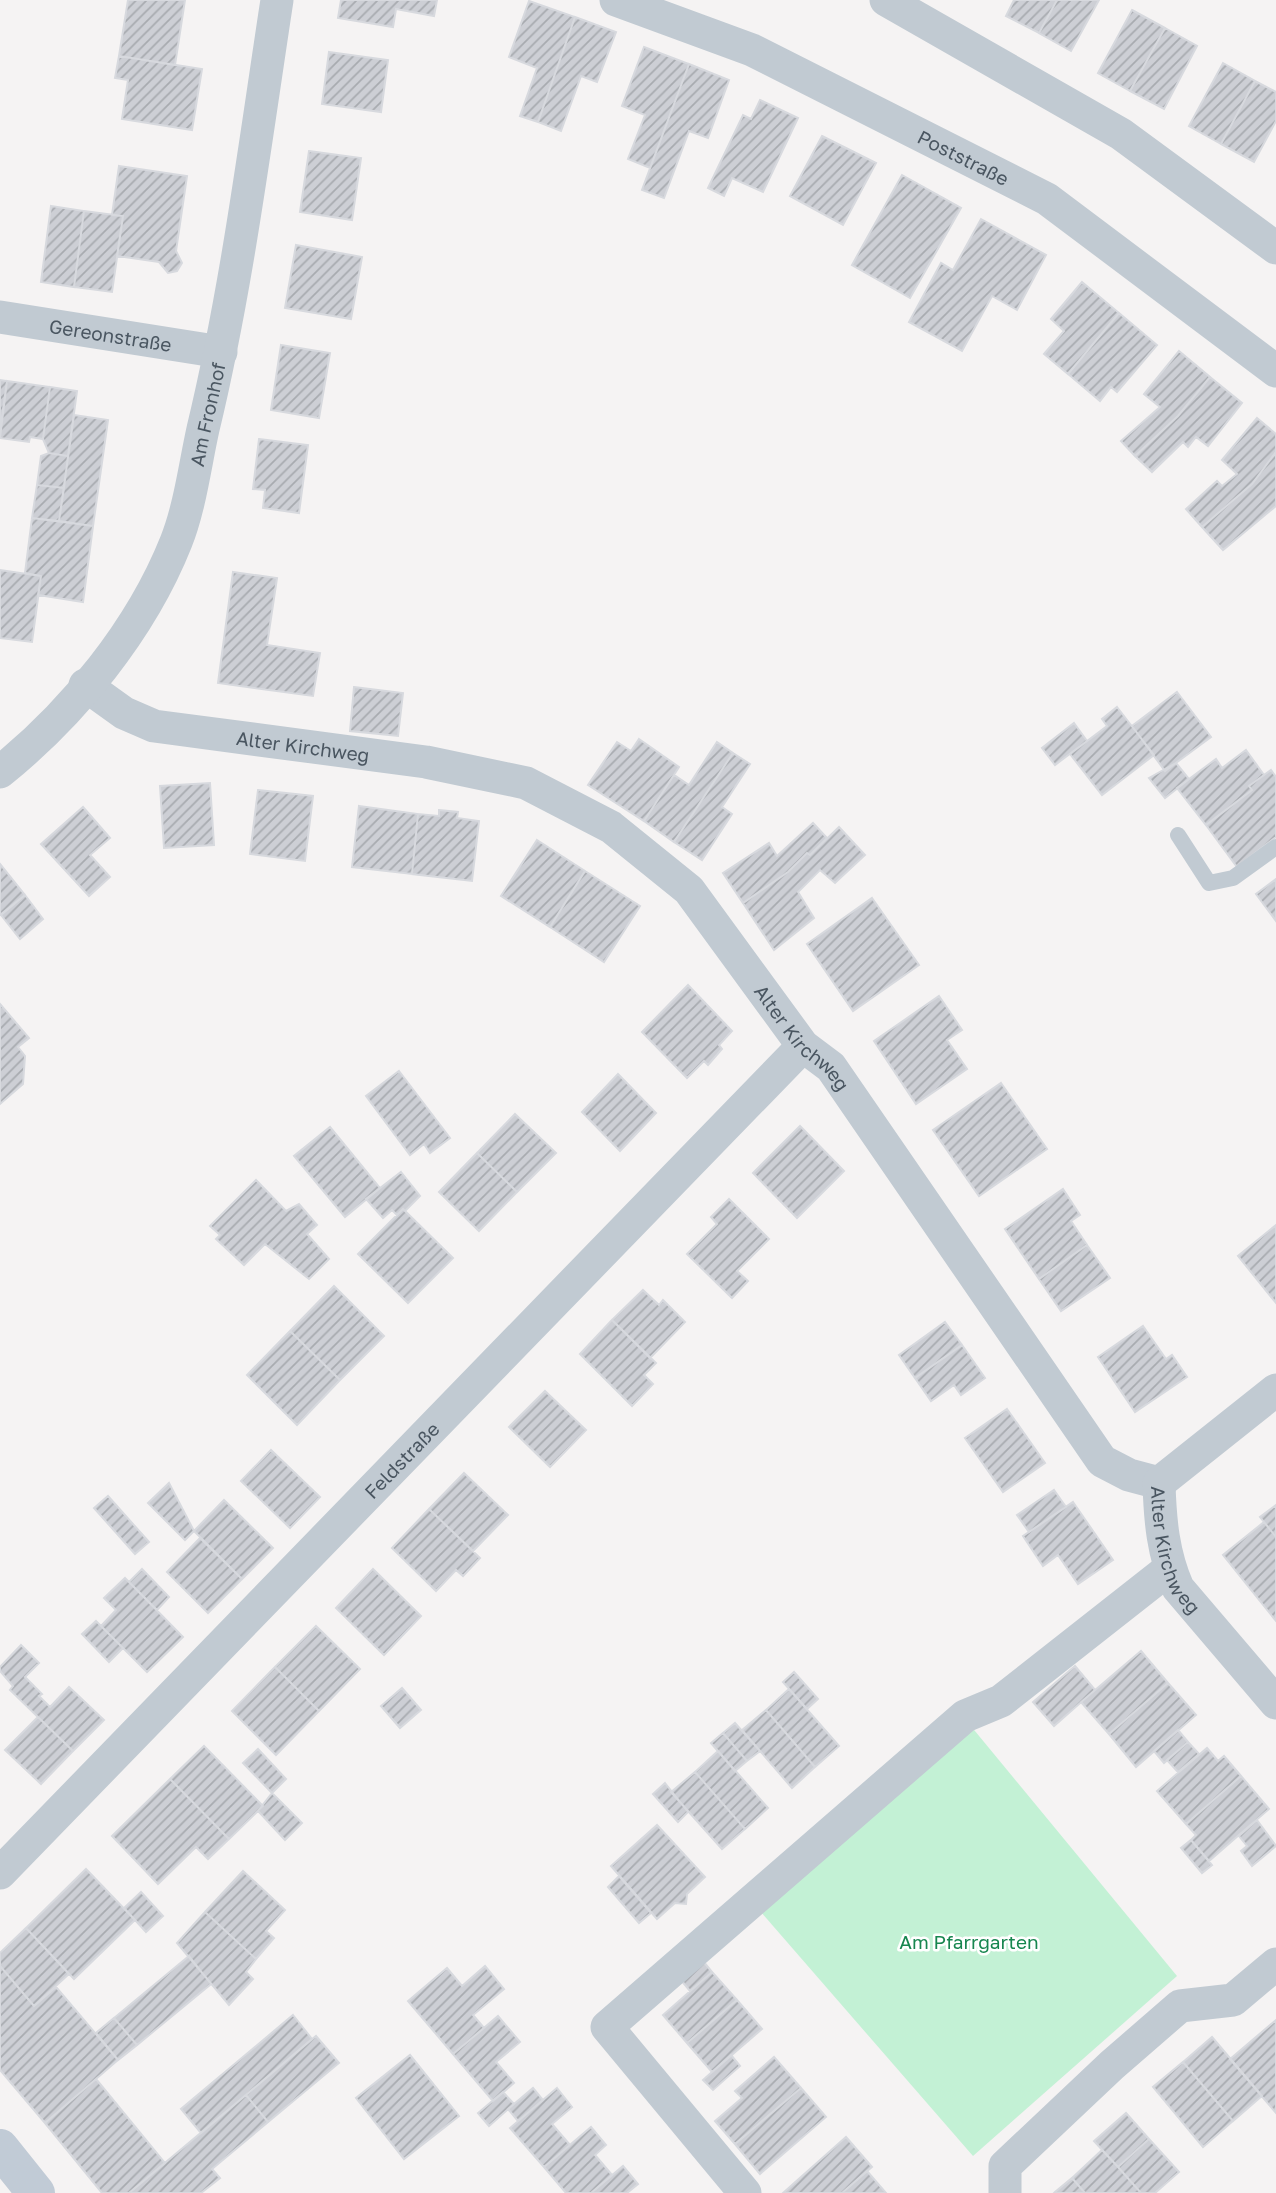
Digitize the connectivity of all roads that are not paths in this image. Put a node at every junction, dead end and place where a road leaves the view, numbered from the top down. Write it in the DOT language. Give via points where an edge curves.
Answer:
graph roads {
  1 [pos="277,0"];
  2 [pos="616,0"];
  3 [pos="886,0"];
  4 [pos="1276,248"];
  5 [pos="0,317"];
  6 [pos="221,352"];
  7 [pos="1276,371"];
  8 [pos="85,685"];
  9 [pos="0,772"];
  10 [pos="1178,835"];
  11 [pos="1276,847"];
  12 [pos="803,1045"];
  13 [pos="1276,1390"];
  14 [pos="1158,1483"];
  15 [pos="1169,1569"];
  16 [pos="1276,1703"];
  17 [pos="0,1873"];
  18 [pos="1276,1965"];
  19 [pos="0,2148"];
  20 [pos="36,2193"];
  21 [pos="746,2193"];
  22 [pos="1005,2193"];
  1 -- 6 [label="street, Am Fronhof"];
  2 -- 7 [label="street, Poststraße" via="752,50 1047,199"];
  3 -- 4 [label="street" via="1121,134"];
  5 -- 6 [label="street, Gereonstraße"];
  6 -- 8 [label="street, Am Fronhof" via="177,541 141,611"];
  8 -- 9 [label="street, Am Fronhof" via="63,713"];
  8 -- 12 [label="street, Alter Kirchweg" via="124,713 154,726 426,762 526,783 611,827 689,890"];
  10 -- 11 [label="lane" via="1209,883 1233,878"];
  12 -- 14 [label="street, Alter Kirchweg" via="831,1067 1102,1461"];
  12 -- 17 [label="street, Feldstraße"];
  13 -- 14 [label="street"];
  14 -- 15 [label="street, Alter Kirchweg"];
  15 -- 16 [label="street, Alter Kirchweg" via="1178,1588"];
  15 -- 21 [label="street" via="1001,1701 965,1716 607,2027"];
  18 -- 22 [label="street" via="1233,2000 1180,2007 1005,2166"];
  19 -- 20 [label="main road"];
}
